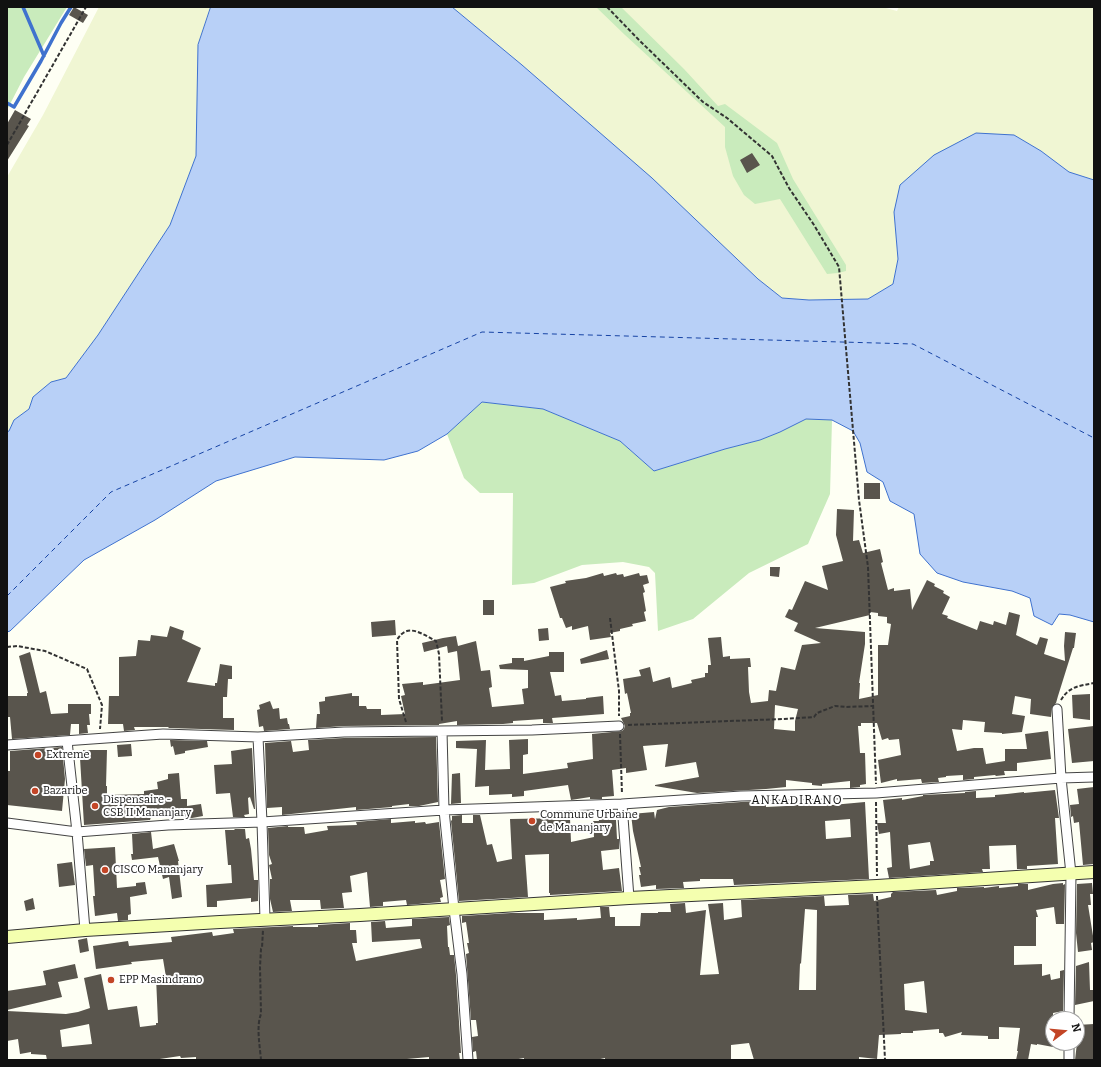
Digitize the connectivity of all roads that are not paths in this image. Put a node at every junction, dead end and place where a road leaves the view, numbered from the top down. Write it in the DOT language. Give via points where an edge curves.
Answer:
graph roads {
  1 [pos="1057,709"];
  2 [pos="619,726"];
  3 [pos="442,731"];
  4 [pos="258,737"];
  5 [pos="68,741"];
  6 [pos="7,745"];
  7 [pos="1094,777"];
  8 [pos="1061,778"];
  9 [pos="622,804"];
  10 [pos="444,810"];
  11 [pos="262,822"];
  12 [pos="7,824"];
  13 [pos="77,832"];
  14 [pos="1094,872"];
  15 [pos="1071,874"];
  16 [pos="629,898"];
  17 [pos="454,909"];
  18 [pos="265,919"];
  19 [pos="85,930"];
  20 [pos="7,937"];
  21 [pos="1069,1011"];
  22 [pos="468,1060"];
  1 -- 8 [label="street"];
  2 -- 3 [label="street"];
  3 -- 4 [label="street" via="344,732"];
  3 -- 10 [label="street"];
  4 -- 5 [label="street" via="164,734"];
  4 -- 11 [label="street"];
  5 -- 6 [label="street"];
  5 -- 13 [label="street"];
  7 -- 8 [label="street"];
  8 -- 9 [label="street" via="876,793 741,796"];
  8 -- 15 [label="street"];
  9 -- 10 [label="street"];
  9 -- 16 [label="street"];
  10 -- 11 [label="street"];
  10 -- 17 [label="street"];
  11 -- 13 [label="street" via="168,825"];
  11 -- 18 [label="street"];
  12 -- 13 [label="street"];
  13 -- 19 [label="street"];
  14 -- 15 [label="street"];
  15 -- 16 [label="street"];
  15 -- 21 [label="street"];
  16 -- 17 [label="street"];
  17 -- 18 [label="street"];
  17 -- 22 [label="street"];
  18 -- 19 [label="street"];
  19 -- 20 [label="street"];
}
